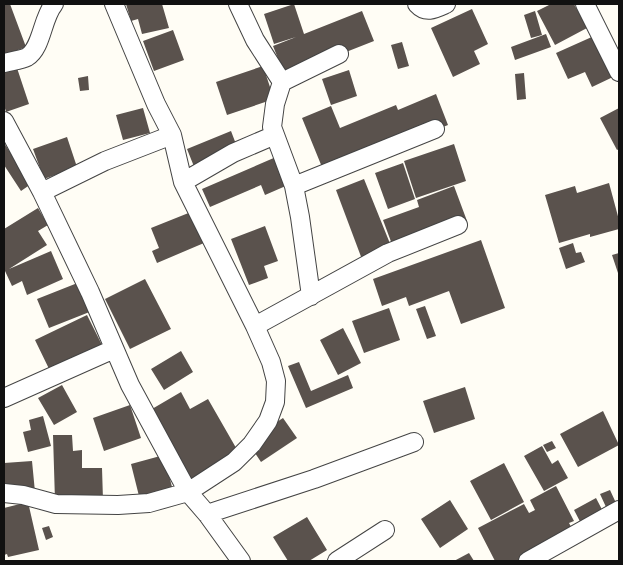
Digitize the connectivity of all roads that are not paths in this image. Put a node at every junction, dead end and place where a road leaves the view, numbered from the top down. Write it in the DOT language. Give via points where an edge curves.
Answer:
graph roads {
  1 [pos="54,4"];
  2 [pos="114,4"];
  3 [pos="238,4"];
  4 [pos="417,4"];
  5 [pos="446,4"];
  6 [pos="585,4"];
  7 [pos="339,54"];
  8 [pos="4,64"];
  9 [pos="619,72"];
  10 [pos="282,82"];
  11 [pos="4,121"];
  12 [pos="435,129"];
  13 [pos="172,135"];
  14 [pos="274,135"];
  15 [pos="183,182"];
  16 [pos="294,186"];
  17 [pos="42,192"];
  18 [pos="458,225"];
  19 [pos="310,296"];
  20 [pos="255,326"];
  21 [pos="114,349"];
  22 [pos="4,398"];
  23 [pos="414,442"];
  24 [pos="188,492"];
  25 [pos="4,493"];
  26 [pos="619,510"];
  27 [pos="207,514"];
  28 [pos="385,530"];
  29 [pos="241,561"];
  30 [pos="337,561"];
  31 [pos="528,561"];
  1 -- 8 [label="street" via="48,11 36,47 28,56"];
  2 -- 13 [label="street"];
  3 -- 10 [label="street" via="255,40"];
  4 -- 5 [label="street" via="429,10"];
  6 -- 9 [label="street"];
  7 -- 10 [label="street"];
  10 -- 14 [label="street" via="272,117"];
  11 -- 17 [label="street"];
  12 -- 16 [label="street"];
  13 -- 15 [label="street"];
  13 -- 17 [label="street" via="105,161"];
  14 -- 15 [label="street" via="233,153"];
  14 -- 16 [label="street"];
  15 -- 20 [label="street"];
  16 -- 19 [label="street"];
  17 -- 21 [label="street"];
  18 -- 19 [label="street" via="388,253"];
  19 -- 20 [label="street"];
  20 -- 24 [label="street" via="276,381 275,402 268,421 234,462"];
  21 -- 22 [label="street"];
  21 -- 24 [label="street"];
  23 -- 27 [label="street"];
  24 -- 25 [label="street" via="149,503 118,505 56,504"];
  24 -- 27 [label="street"];
  26 -- 31 [label="street"];
  27 -- 29 [label="street"];
  28 -- 30 [label="street"];
}
